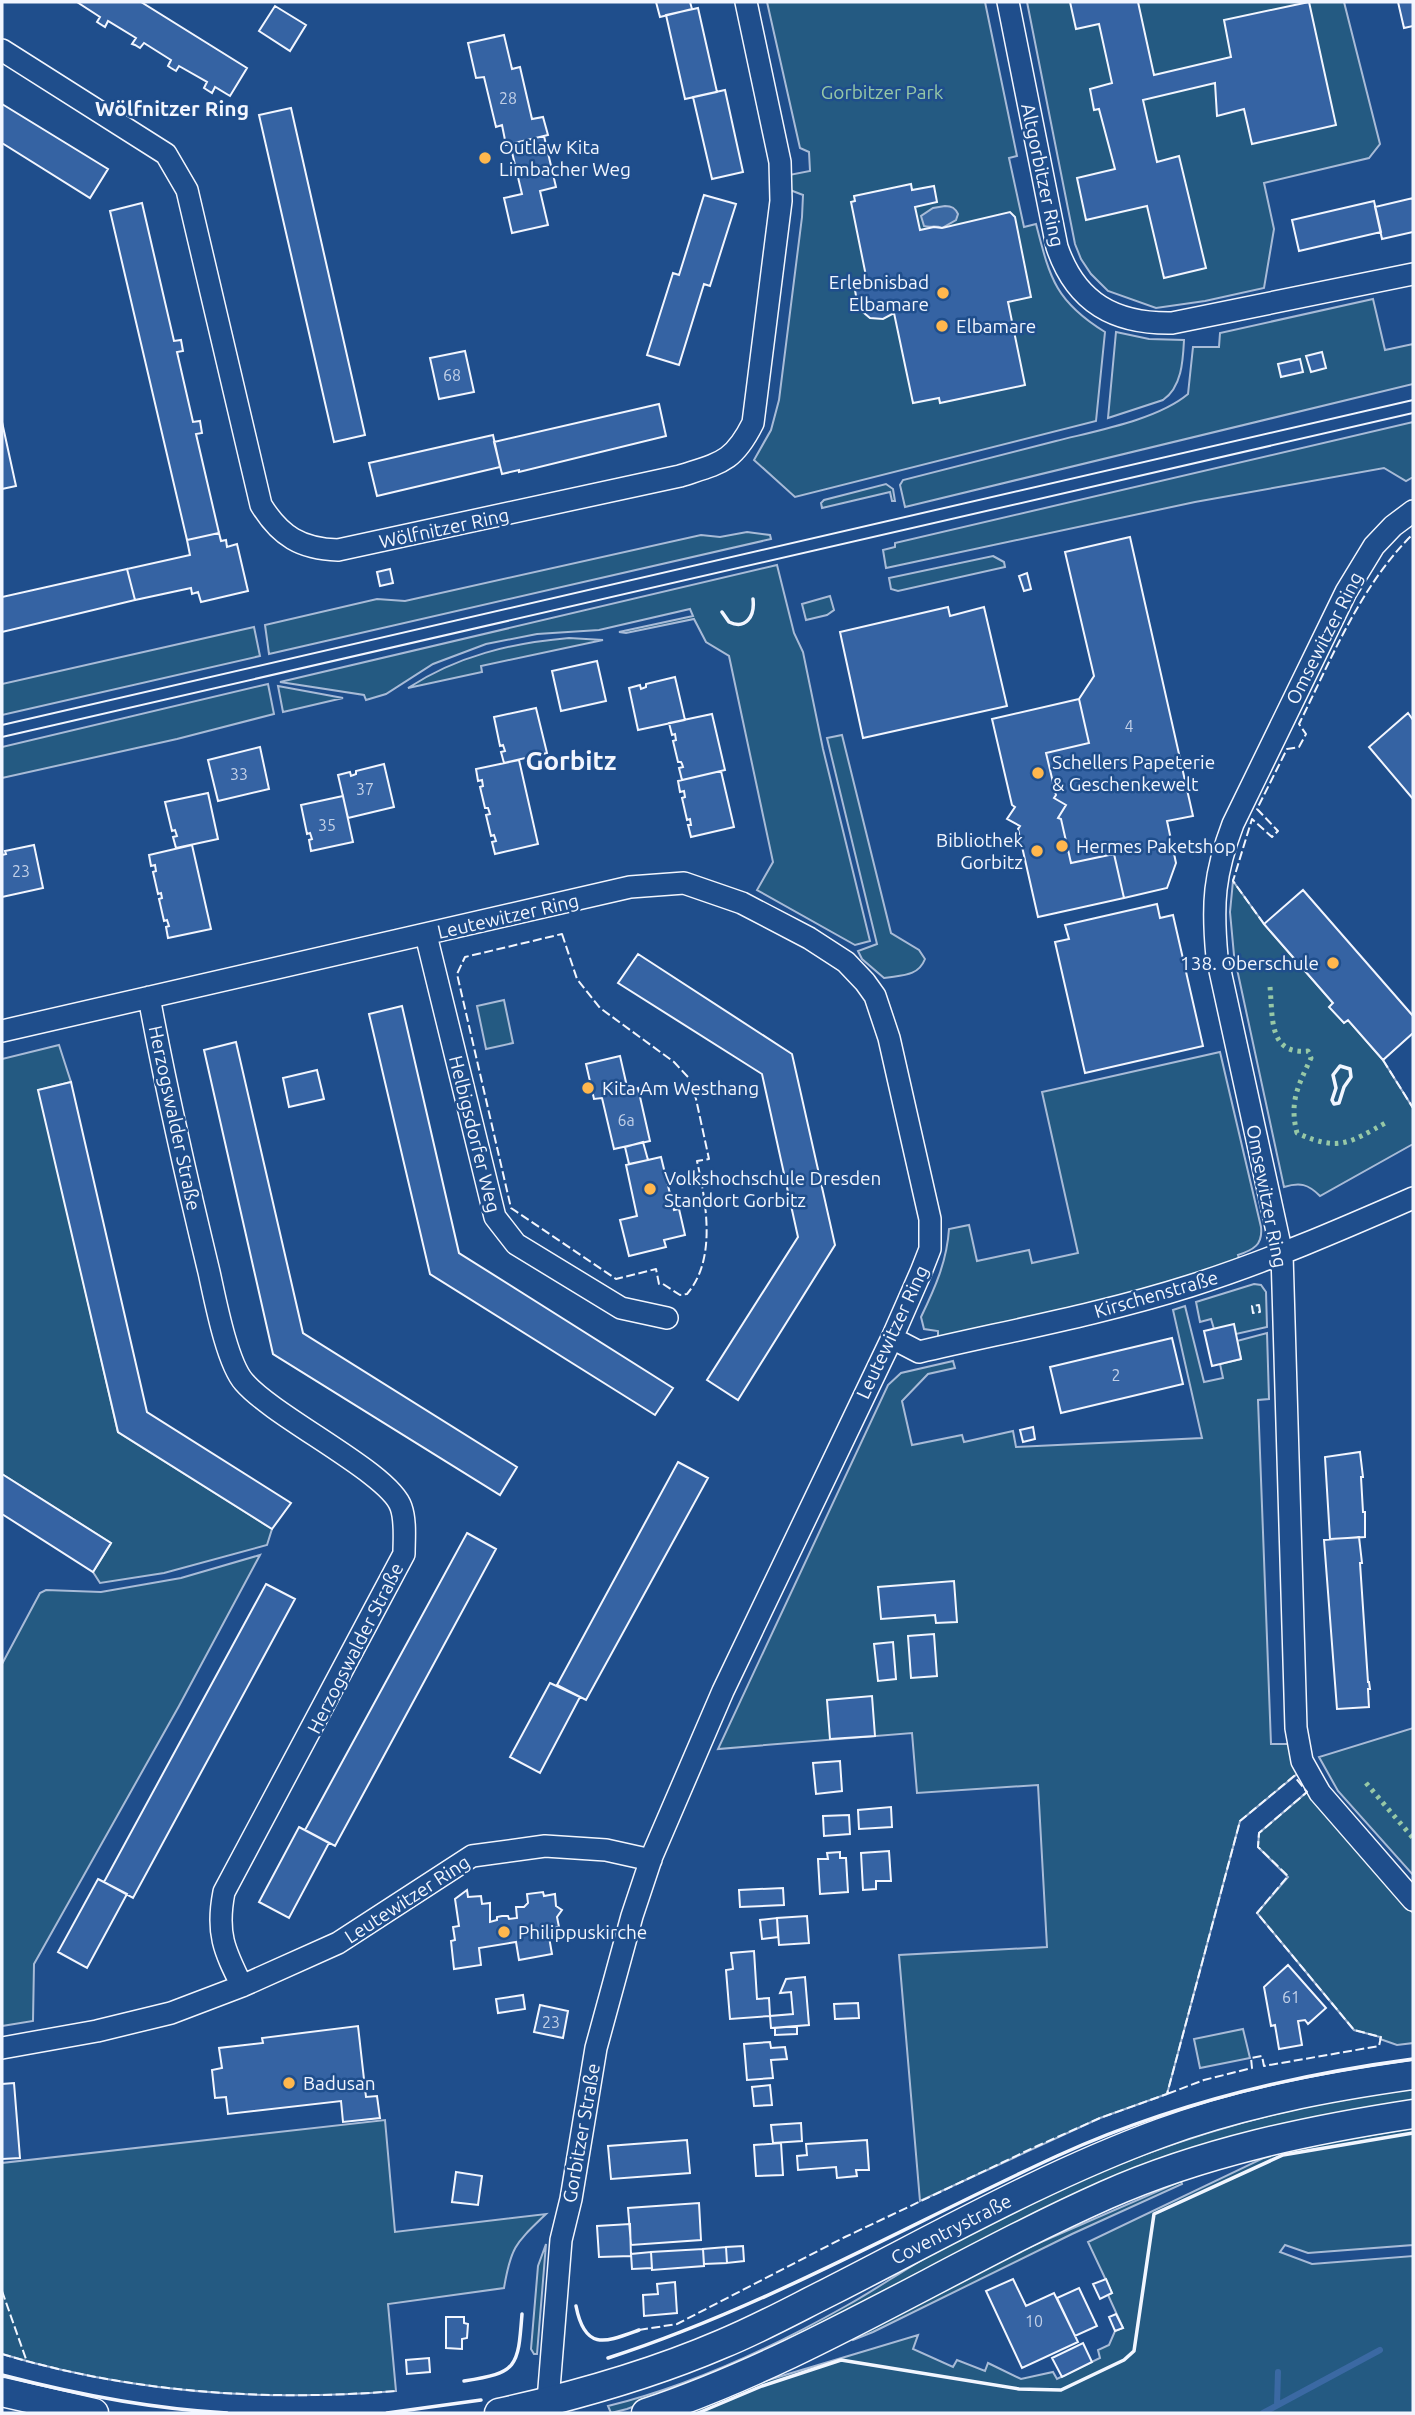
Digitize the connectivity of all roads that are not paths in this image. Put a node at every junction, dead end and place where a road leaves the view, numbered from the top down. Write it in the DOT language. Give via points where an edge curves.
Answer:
graph roads {
  1 [pos="746,2"];
  2 [pos="1008,2"];
  3 [pos="2,50"];
  4 [pos="1413,274"];
  5 [pos="1413,511"];
  6 [pos="426,935"];
  7 [pos="149,997"];
  8 [pos="2,1031"];
  9 [pos="1413,1198"];
  10 [pos="1282,1254"];
  11 [pos="667,1318"];
  12 [pos="892,1338"];
  13 [pos="651,1860"];
  14 [pos="1413,1900"];
  15 [pos="242,1986"];
  16 [pos="2,2048"];
  17 [pos="1413,2075"];
  18 [pos="1413,2115"];
  19 [pos="2,2392"];
  20 [pos="547,2408"];
  21 [pos="94,2413"];
  22 [pos="499,2413"];
  23 [pos="646,2413"];
  1 -- 3 [label="street, Wölfnitzer Ring" via="780,162 781,201 752,423 741,446 720,463 680,476 338,550 322,550 291,539 273,524 261,505 187,190 166,154"];
  2 -- 4 [label="street, Altgorbitzer Ring" via="1057,247 1084,296 1100,307 1132,319 1172,323"];
  5 -- 10 [label="street, Omsewitzer Ring" via="1374,546 1346,592 1233,824 1214,889 1217,957"];
  6 -- 7 [label="street, Leutewitzer Ring"];
  6 -- 11 [label="street, Helbigsdorfer Weg" via="495,1217 516,1244 621,1308"];
  6 -- 12 [label="street, Leutewitzer Ring" via="630,887 684,883 742,903 846,962 876,996 930,1219 930,1249"];
  7 -- 8 [label="street, Leutewitzer Ring"];
  7 -- 15 [label="street, Herzogswalder Straße" via="223,1330 243,1381 303,1429 382,1481 401,1505 404,1530 404,1554 225,1892 219,1918 225,1951"];
  9 -- 10 [label="street, Kirschenstraße"];
  10 -- 12 [label="street, Kirschenstraße" via="1187,1287 919,1352"];
  10 -- 14 [label="street, Omsewitzer Ring" via="1296,1728 1302,1761 1320,1793"];
  12 -- 13 [label="street, Leutewitzer Ring" via="723,1691"];
  13 -- 15 [label="street, Leutewitzer Ring" via="606,1850 545,1846 472,1856 338,1943"];
  13 -- 20 [label="street, Gorbitzer Straße" via="596,2048 561,2241"];
  15 -- 16 [label="street, Leutewitzer Ring" via="171,2013"];
  17 -- 20 [label="main road, Coventrystraße" via="1291,2096 1161,2133 999,2204 723,2344"];
  18 -- 23 [label="main road, Coventrystraße" via="1300,2134 1175,2168 1108,2194 788,2355"];
  19 -- 21 [label="main road"];
  20 -- 22 [label="main road, Coventrystraße"];
}
